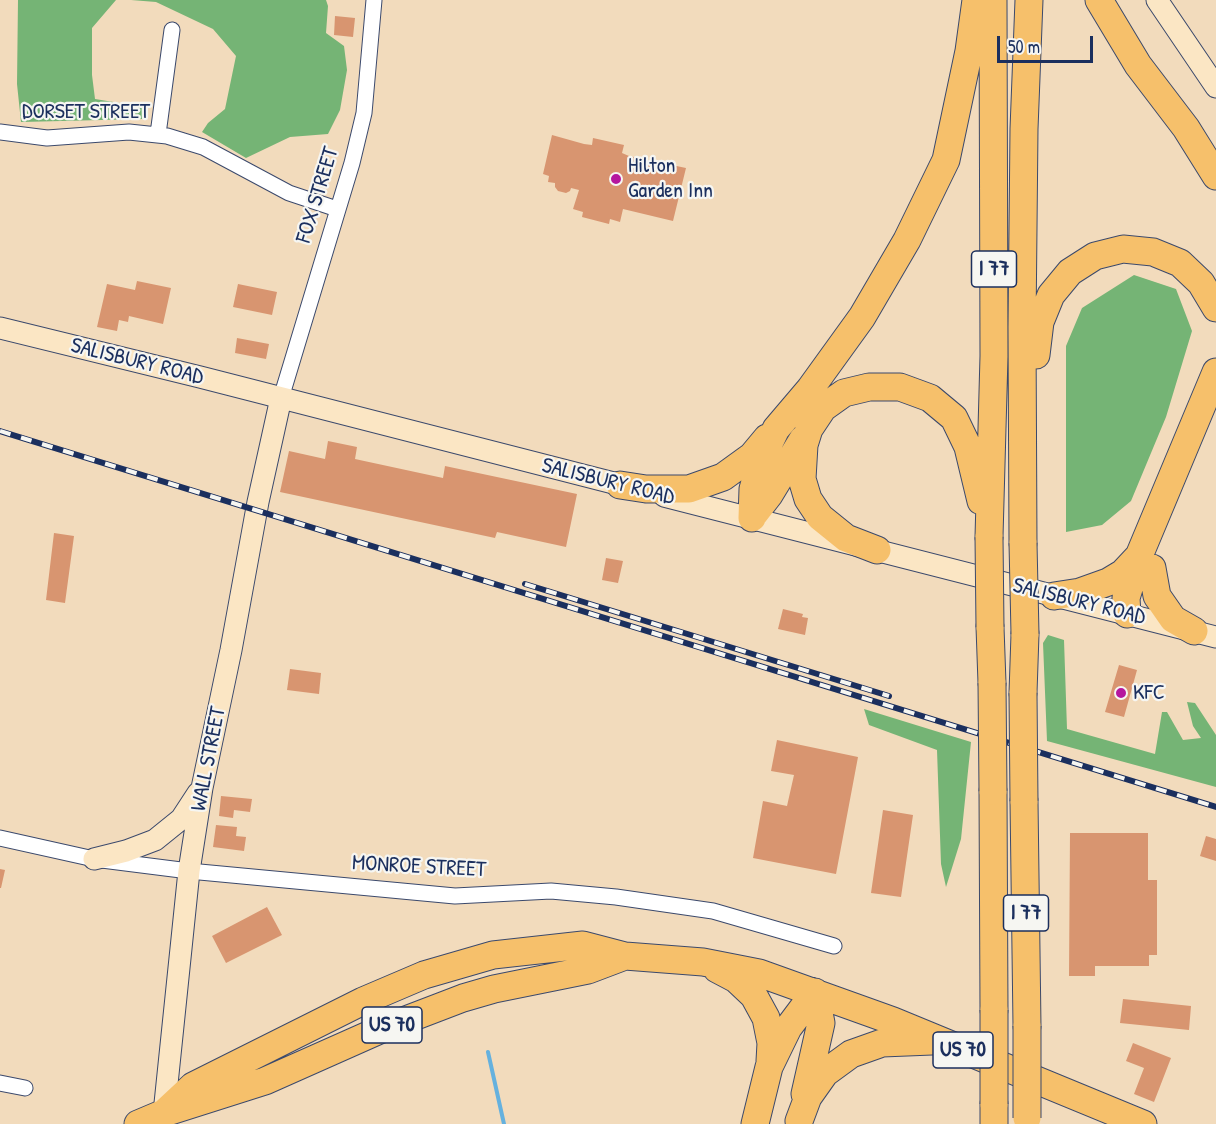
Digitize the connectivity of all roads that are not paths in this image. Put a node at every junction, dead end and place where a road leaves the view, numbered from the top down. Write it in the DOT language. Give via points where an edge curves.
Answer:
graph roads {
  1 [pos="374,0"];
  2 [pos="976,0"];
  3 [pos="993,0"];
  4 [pos="1029,0"];
  5 [pos="1099,0"];
  6 [pos="1157,0"];
  7 [pos="172,30"];
  8 [pos="1216,87"];
  9 [pos="0,132"];
  10 [pos="159,134"];
  11 [pos="1216,176"];
  12 [pos="337,209"];
  13 [pos="1216,308"];
  14 [pos="0,328"];
  15 [pos="1216,372"];
  16 [pos="281,398"];
  17 [pos="1216,412"];
  18 [pos="776,429"];
  19 [pos="808,429"];
  20 [pos="620,485"];
  21 [pos="1023,497"];
  22 [pos="752,518"];
  23 [pos="989,537"];
  24 [pos="877,550"];
  25 [pos="1145,562"];
  26 [pos="1054,596"];
  27 [pos="1127,614"];
  28 [pos="1210,634"];
  29 [pos="202,788"];
  30 [pos="0,838"];
  31 [pos="93,859"];
  32 [pos="189,871"];
  33 [pos="834,946"];
  34 [pos="626,956"];
  35 [pos="703,962"];
  36 [pos="814,992"];
  37 [pos="942,1041"];
  38 [pos="769,1067"];
  39 [pos="0,1083"];
  40 [pos="25,1088"];
  41 [pos="994,1114"];
  42 [pos="164,1118"];
  43 [pos="799,1122"];
  44 [pos="1027,1122"];
  45 [pos="138,1124"];
  46 [pos="755,1124"];
  47 [pos="1143,1124"];
  1 -- 12 [label="street, FOX STREET" via="364,112"];
  2 -- 18 [label="highway" via="946,160 907,240 862,317"];
  3 -- 23 [label="highway, I 77" via="994,356"];
  4 -- 21 [label="highway, I 77" via="1024,129"];
  5 -- 11 [label="highway" via="1138,65"];
  6 -- 8 [label="street"];
  7 -- 10 [label="street"];
  9 -- 10 [label="street, DORSET STREET" via="47,138 129,132"];
  10 -- 12 [label="street, DORSET STREET" via="203,147 289,193"];
  12 -- 16 [label="street, FOX STREET"];
  13 -- 21 [label="highway" via="1201,283 1180,263 1153,252 1124,249 1095,256 1070,272 1051,295 1040,322 1028,409"];
  14 -- 16 [label="street, SALISBURY ROAD"];
  15 -- 25 [label="highway"];
  16 -- 20 [label="street, SALISBURY ROAD"];
  16 -- 29 [label="street, WALL STREET"];
  17 -- 25 [label="highway"];
  18 -- 20 [label="highway" via="752,456 723,477 689,489"];
  18 -- 22 [label="highway" via="753,489"];
  19 -- 22 [label="highway"];
  19 -- 23 [label="highway" via="823,408 844,393 869,387 900,387 930,398 954,418 968,447"];
  19 -- 24 [label="highway" via="802,479 808,499 820,517 846,538"];
  20 -- 22 [label="street, SALISBURY ROAD"];
  21 -- 44 [label="highway, I 77, bridge"];
  22 -- 24 [label="street, SALISBURY ROAD"];
  23 -- 41 [label="highway, I 77, bridge"];
  24 -- 26 [label="street, SALISBURY ROAD"];
  25 -- 26 [label="highway" via="1108,582"];
  25 -- 27 [label="highway" via="1138,601"];
  25 -- 28 [label="highway" via="1157,596 1173,620"];
  26 -- 27 [label="street, SALISBURY ROAD"];
  27 -- 28 [label="street, SALISBURY ROAD"];
  29 -- 31 [label="street" via="181,819 155,840"];
  29 -- 32 [label="street, WALL STREET"];
  30 -- 31 [label="street, MONROE STREET"];
  31 -- 32 [label="street, MONROE STREET"];
  32 -- 33 [label="street, MONROE STREET" via="455,896 551,891 616,897 713,911"];
  32 -- 42 [label="street, WALL STREET"];
  34 -- 35 [label="highway, US 70"];
  34 -- 42 [label="highway, US 70" via="588,970 464,998 265,1081"];
  34 -- 42 [label="highway, US 70" via="583,945 540,949 493,955 424,975 193,1086"];
  35 -- 36 [label="highway, US 70" via="759,973"];
  35 -- 38 [label="highway" via="736,979 754,996 766,1018 771,1042"];
  36 -- 37 [label="highway, US 70"];
  36 -- 38 [label="highway" via="788,1028"];
  36 -- 43 [label="highway" via="821,1023"];
  37 -- 43 [label="highway" via="882,1043 851,1054 825,1073 808,1097"];
  37 -- 47 [label="highway, US 70"];
  38 -- 46 [label="highway"];
  39 -- 40 [label="street"];
  42 -- 45 [label="highway, US 70"];
}
